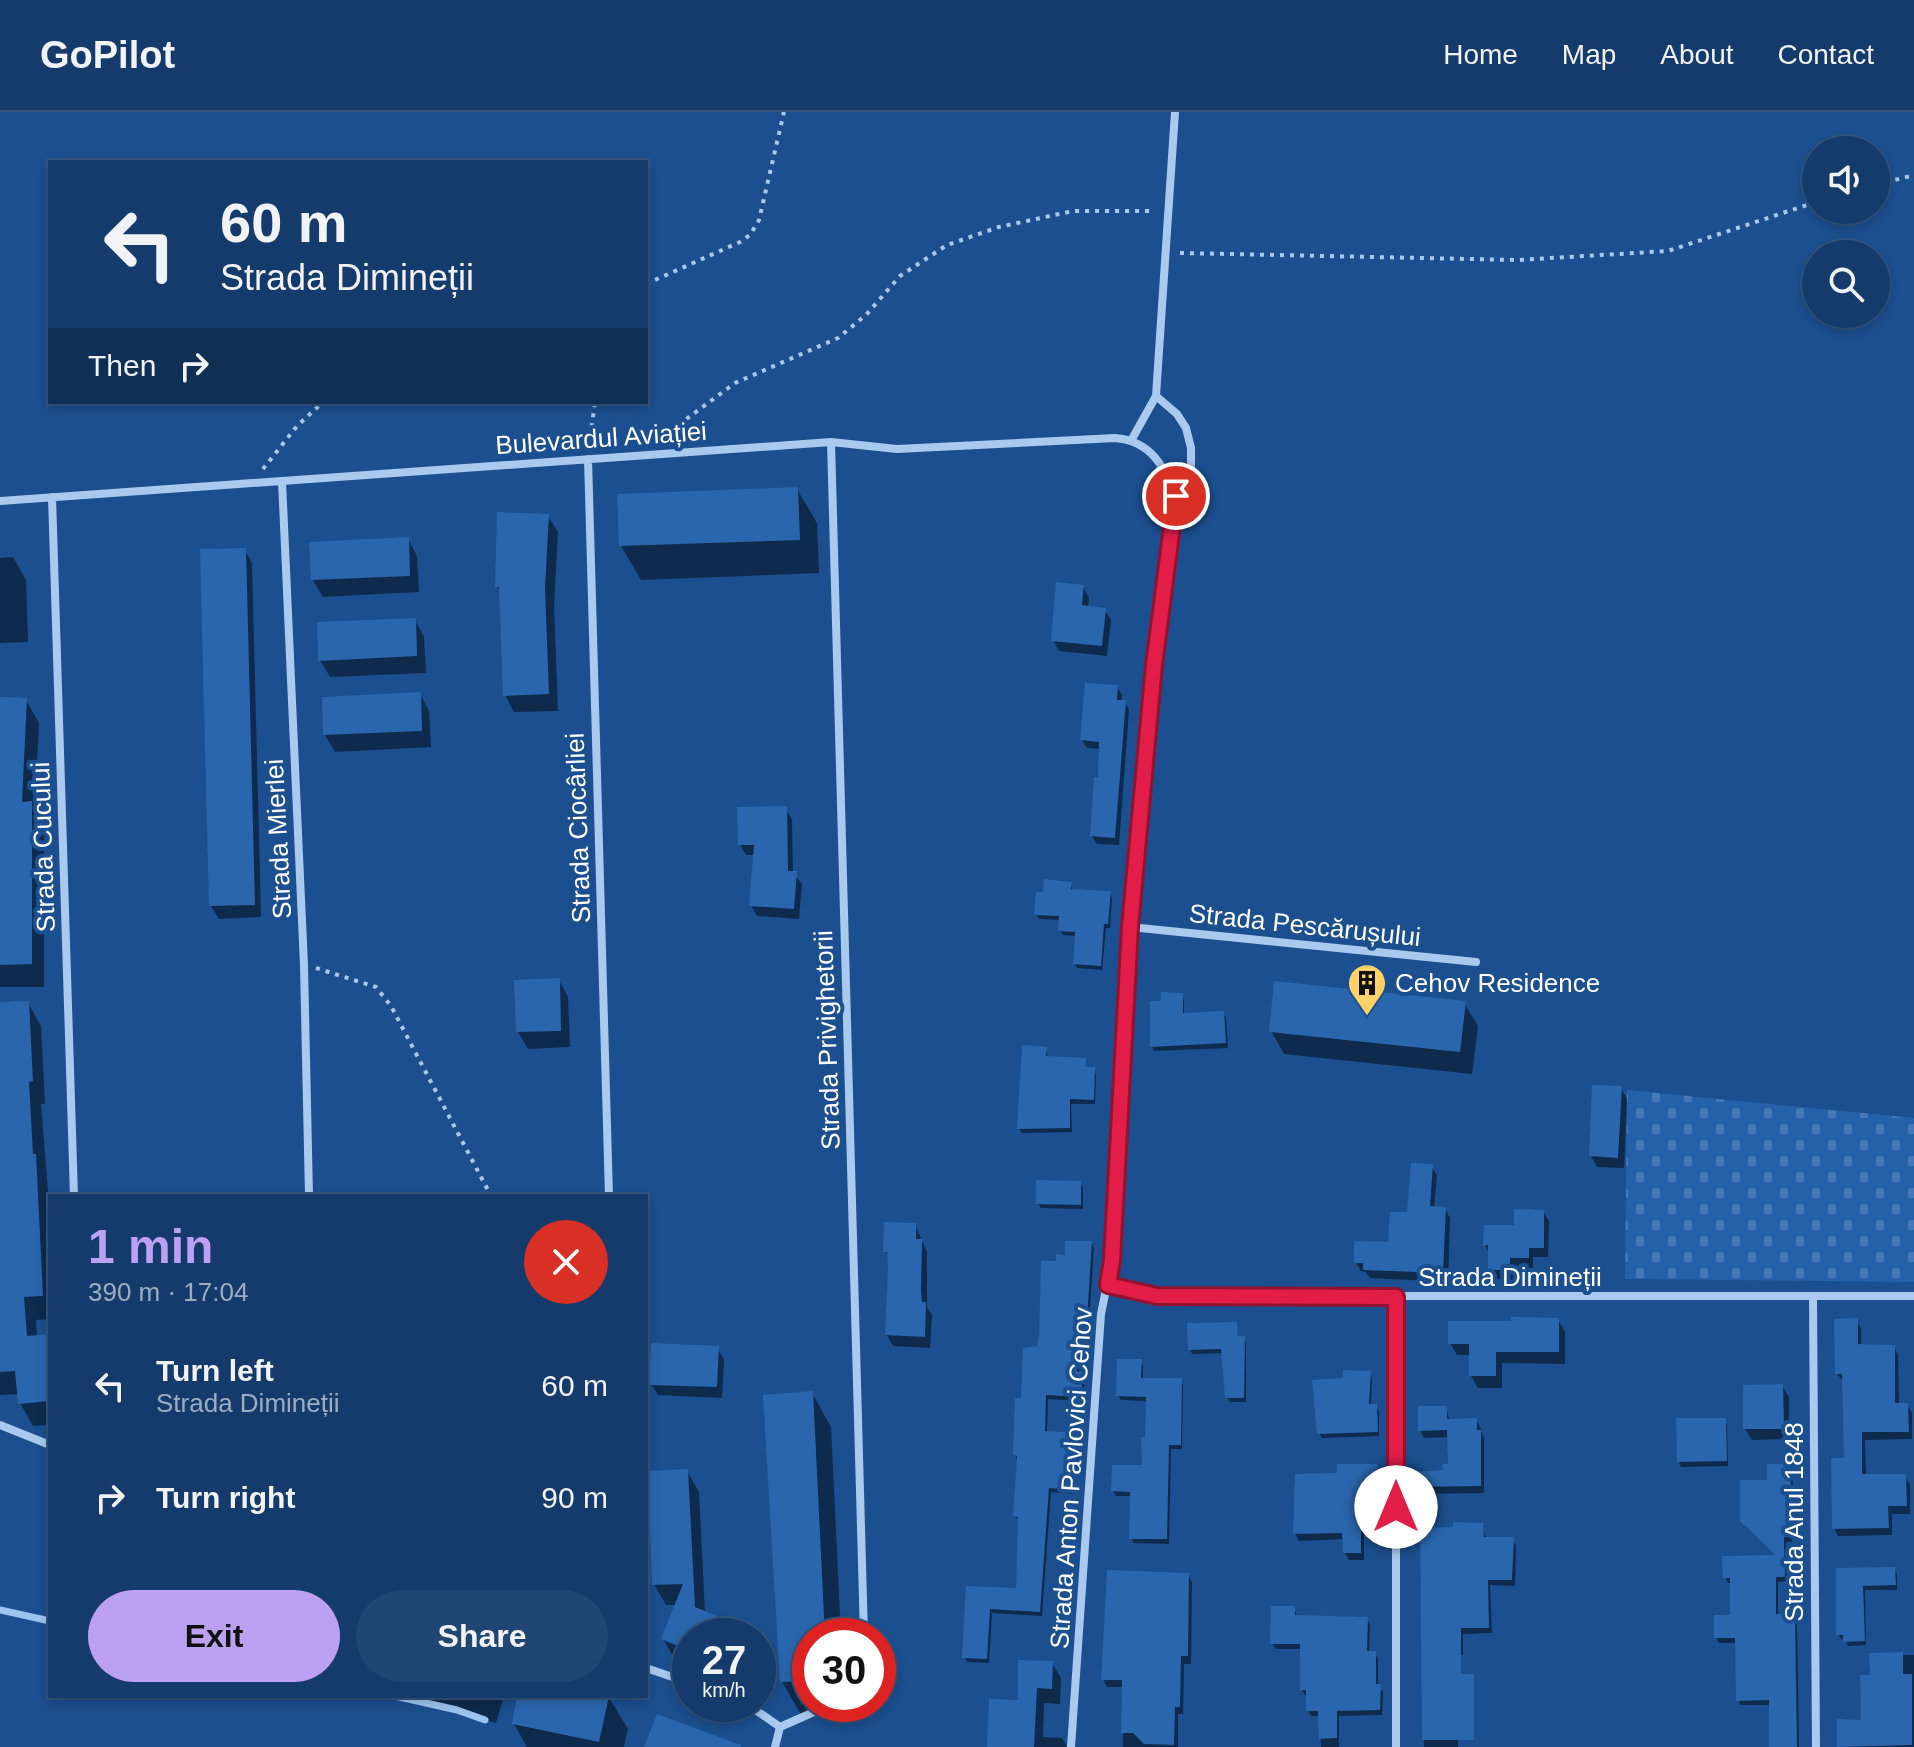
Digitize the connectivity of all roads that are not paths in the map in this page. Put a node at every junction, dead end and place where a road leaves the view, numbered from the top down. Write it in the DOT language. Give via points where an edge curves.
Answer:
graph roads {
  1 [pos="1175,112"];
  2 [pos="1156,396"];
  3 [pos="1132,439"];
  4 [pos="831,442"];
  5 [pos="588,459"];
  6 [pos="282,481"];
  7 [pos="1176,496"];
  8 [pos="52,497"];
  9 [pos="0,501"];
  10 [pos="1130,927"];
  11 [pos="1476,962"];
  12 [pos="74,1194"];
  13 [pos="309,1194"];
  14 [pos="609,1194"];
  15 [pos="1108,1285"];
  16 [pos="1813,1296"];
  17 [pos="1914,1296"];
  18 [pos="1396,1297"];
  19 [pos="0,1425"];
  20 [pos="48,1444"];
  21 [pos="864,1618"];
  22 [pos="648,1669"];
  23 [pos="672,1677"];
  24 [pos="773,1722"];
  25 [pos="792,1722"];
  26 [pos="780,1727"];
  27 [pos="775,1747"];
  28 [pos="1071,1747"];
  29 [pos="1396,1747"];
  30 [pos="1816,1747"];
  1 -- 2 [label="street"];
  2 -- 3 [label="street"];
  2 -- 7 [label="street, Strada Anton Pavlovici Cehov" via="1177,414 1191,448 1191,466"];
  3 -- 4 [label="street, Bulevardul Aviației" via="897,449"];
  3 -- 7 [label="street" via="1157,459"];
  4 -- 5 [label="street, Bulevardul Aviației"];
  4 -- 21 [label="street, Strada Privighetorii"];
  5 -- 6 [label="street, Bulevardul Aviației"];
  5 -- 14 [label="street, Strada Ciocârliei"];
  6 -- 8 [label="street, Bulevardul Aviației"];
  6 -- 13 [label="street, Strada Mierlei"];
  7 -- 10 [label="street, Strada Anton Pavlovici Cehov"];
  8 -- 9 [label="street, Bulevardul Aviației"];
  8 -- 12 [label="street, Strada Cucului"];
  10 -- 11 [label="street, Strada Pescărușului"];
  10 -- 15 [label="street, Strada Anton Pavlovici Cehov"];
  15 -- 18 [label="street, Strada Dimineții" via="1157,1296"];
  15 -- 28 [label="street, Strada Anton Pavlovici Cehov" via="1101,1314"];
  16 -- 17 [label="street, Strada Dimineții"];
  16 -- 18 [label="street, Strada Dimineții"];
  16 -- 30 [label="street, Strada Anul 1848"];
  18 -- 29 [label="street"];
  19 -- 20 [label="street"];
  22 -- 23 [label="street"];
  24 -- 26 [label="street"];
  25 -- 26 [label="street"];
  26 -- 27 [label="street"];
}
